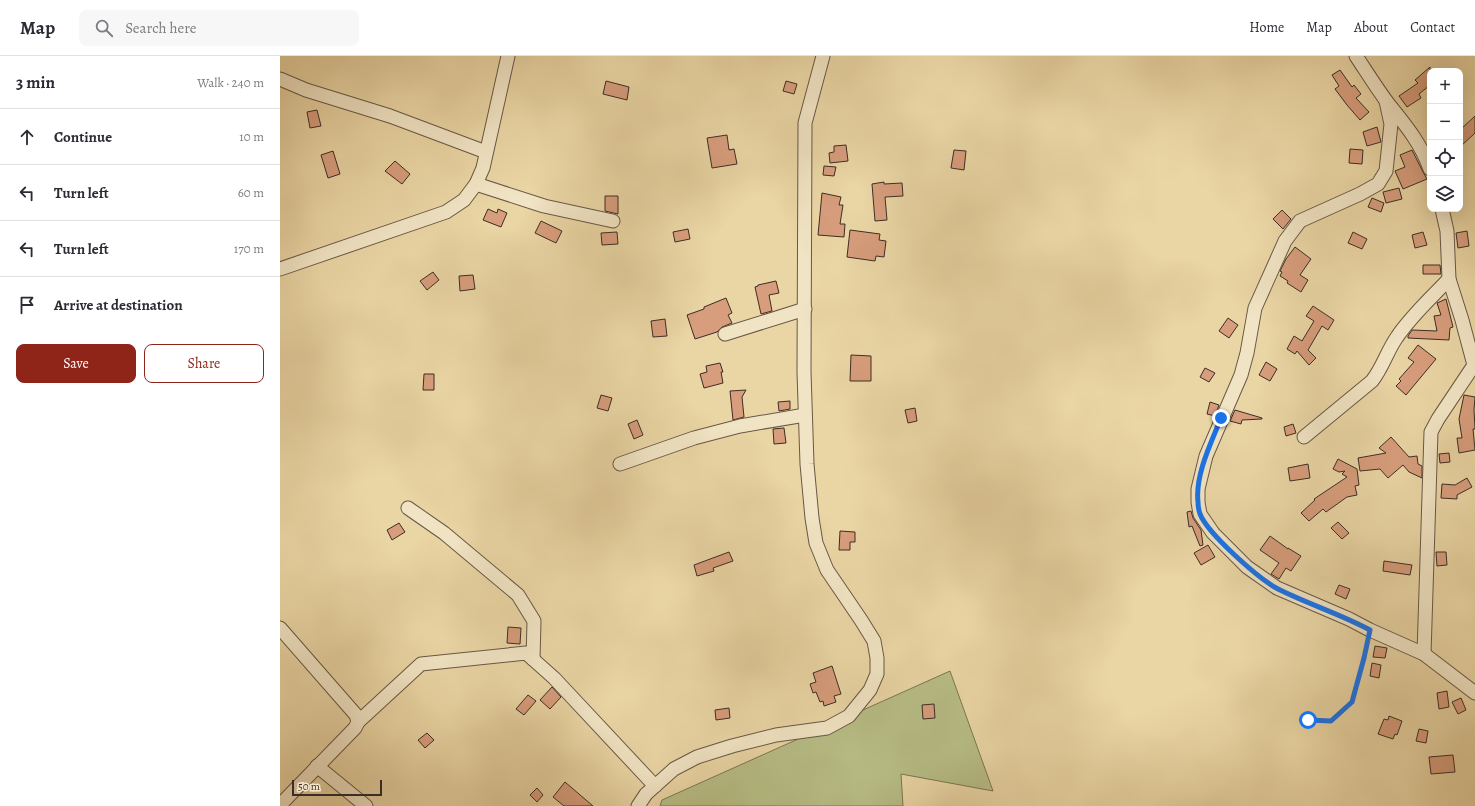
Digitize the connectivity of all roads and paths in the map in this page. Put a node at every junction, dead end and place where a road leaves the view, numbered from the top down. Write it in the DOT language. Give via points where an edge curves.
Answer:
graph roads {
  1 [pos="508,56"];
  2 [pos="823,56"];
  3 [pos="1356,56"];
  4 [pos="280,79"];
  5 [pos="1386,101"];
  6 [pos="486,152"];
  7 [pos="1427,161"];
  8 [pos="476,184"];
  9 [pos="1443,212"];
  10 [pos="613,221"];
  11 [pos="280,268"];
  12 [pos="1449,279"];
  13 [pos="805,309"];
  14 [pos="725,334"];
  15 [pos="805,415"];
  16 [pos="1304,437"];
  17 [pos="620,464"];
  18 [pos="408,508"];
  19 [pos="280,628"];
  20 [pos="1370,630"];
  21 [pos="1424,654"];
  22 [pos="532,659"];
  23 [pos="1475,693"];
  24 [pos="1308,720"];
  25 [pos="358,722"];
  26 [pos="317,766"];
  27 [pos="655,786"];
  28 [pos="280,804"];
  29 [pos="366,806"];
  30 [pos="638,806"];
  1 -- 6 [label="street"];
  2 -- 13 [label="street" via="805,123"];
  3 -- 5 [label="street"];
  4 -- 6 [label="street"];
  5 -- 7 [label="street" via="1408,128"];
  5 -- 20 [label="street" via="1391,124 1386,171 1378,184 1300,221 1285,241 1255,308 1241,375 1206,456 1198,489 1200,514 1213,533 1247,567 1277,588"];
  6 -- 8 [label="street"];
  8 -- 10 [label="street" via="544,206"];
  8 -- 11 [label="street" via="464,200 446,212"];
  9 -- 12 [label="street" via="1447,231"];
  12 -- 16 [label="street" via="1398,336 1372,381"];
  12 -- 21 [label="street" via="1474,365 1431,432"];
  13 -- 14 [label="street"];
  13 -- 15 [label="street"];
  15 -- 17 [label="street" via="740,426 694,438"];
  15 -- 27 [label="street" via="807,464 816,543 827,570 874,641 877,674 870,690 849,716 826,728 776,736 697,757 674,769"];
  18 -- 22 [label="street" via="444,533 518,595 534,621"];
  19 -- 25 [label="street" via="356,715"];
  20 -- 21 [label="street"];
  20 -- 24 [label="path" via="1352,702 1331,721"];
  21 -- 23 [label="street"];
  22 -- 25 [label="street" via="526,653 421,664"];
  22 -- 27 [label="street" via="554,678"];
  25 -- 26 [label="street"];
  26 -- 28 [label="street"];
  26 -- 29 [label="street"];
  27 -- 30 [label="street"];
}
